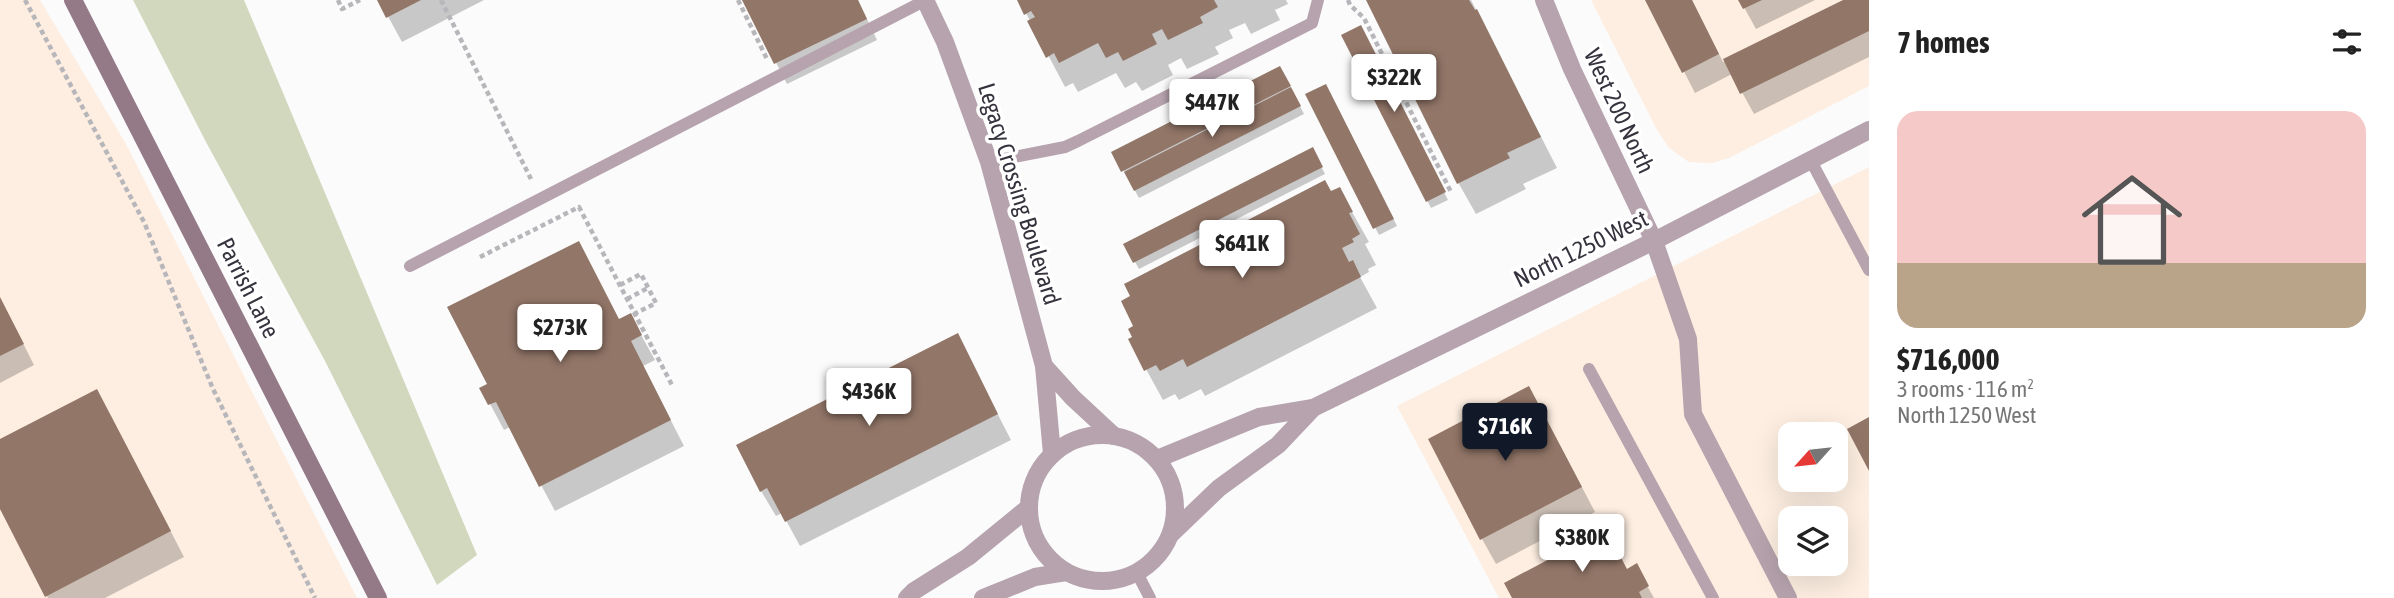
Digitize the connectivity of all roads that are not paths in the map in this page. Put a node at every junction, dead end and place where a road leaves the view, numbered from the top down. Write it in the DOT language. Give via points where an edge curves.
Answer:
graph roads {
  1 [pos="73,0"];
  2 [pos="926,0"];
  3 [pos="1318,0"];
  4 [pos="1544,0"];
  5 [pos="1869,131"];
  6 [pos="1810,159"];
  7 [pos="989,162"];
  8 [pos="1654,241"];
  9 [pos="410,265"];
  10 [pos="1869,270"];
  11 [pos="1044,366"];
  12 [pos="1589,369"];
  13 [pos="1313,408"];
  14 [pos="1114,436"];
  15 [pos="1052,454"];
  16 [pos="1157,459"];
  17 [pos="1028,508"];
  18 [pos="1171,534"];
  19 [pos="1066,572"];
  20 [pos="1137,573"];
  21 [pos="378,598"];
  22 [pos="907,598"];
  23 [pos="983,598"];
  24 [pos="1150,598"];
  25 [pos="1713,598"];
  26 [pos="1788,598"];
  1 -- 21 [label="main road, Parrish Lane"];
  2 -- 7 [label="street, Legacy Crossing Boulevard"];
  2 -- 9 [label="lane"];
  3 -- 7 [label="lane" via="1312,23 1078,141"];
  4 -- 8 [label="street, West 200 North"];
  5 -- 6 [label="street, North 1250 West"];
  6 -- 8 [label="street, North 1250 West"];
  6 -- 10 [label="lane"];
  7 -- 11 [label="street, Legacy Crossing Boulevard"];
  8 -- 13 [label="street, North 1250 West"];
  8 -- 26 [label="street, West 200 North" via="1688,339 1693,414"];
  11 -- 14 [label="street"];
  11 -- 15 [label="street, Legacy Crossing Boulevard"];
  12 -- 25 [label="lane"];
  13 -- 16 [label="street, North 1250 West" via="1259,417"];
  13 -- 18 [label="street, North 1250 West" via="1278,445 1219,488"];
  14 -- 15 [label="street" via="1097,435 1066,444"];
  14 -- 16 [label="street"];
  15 -- 17 [label="street" via="1035,478"];
  16 -- 18 [label="street" via="1173,492"];
  17 -- 19 [label="street" via="1040,546"];
  17 -- 22 [label="street" via="968,557"];
  18 -- 20 [label="street" via="1157,557"];
  19 -- 20 [label="street" via="1088,580 1115,580"];
  19 -- 23 [label="street" via="1035,577"];
  20 -- 24 [label="lane"];
}
